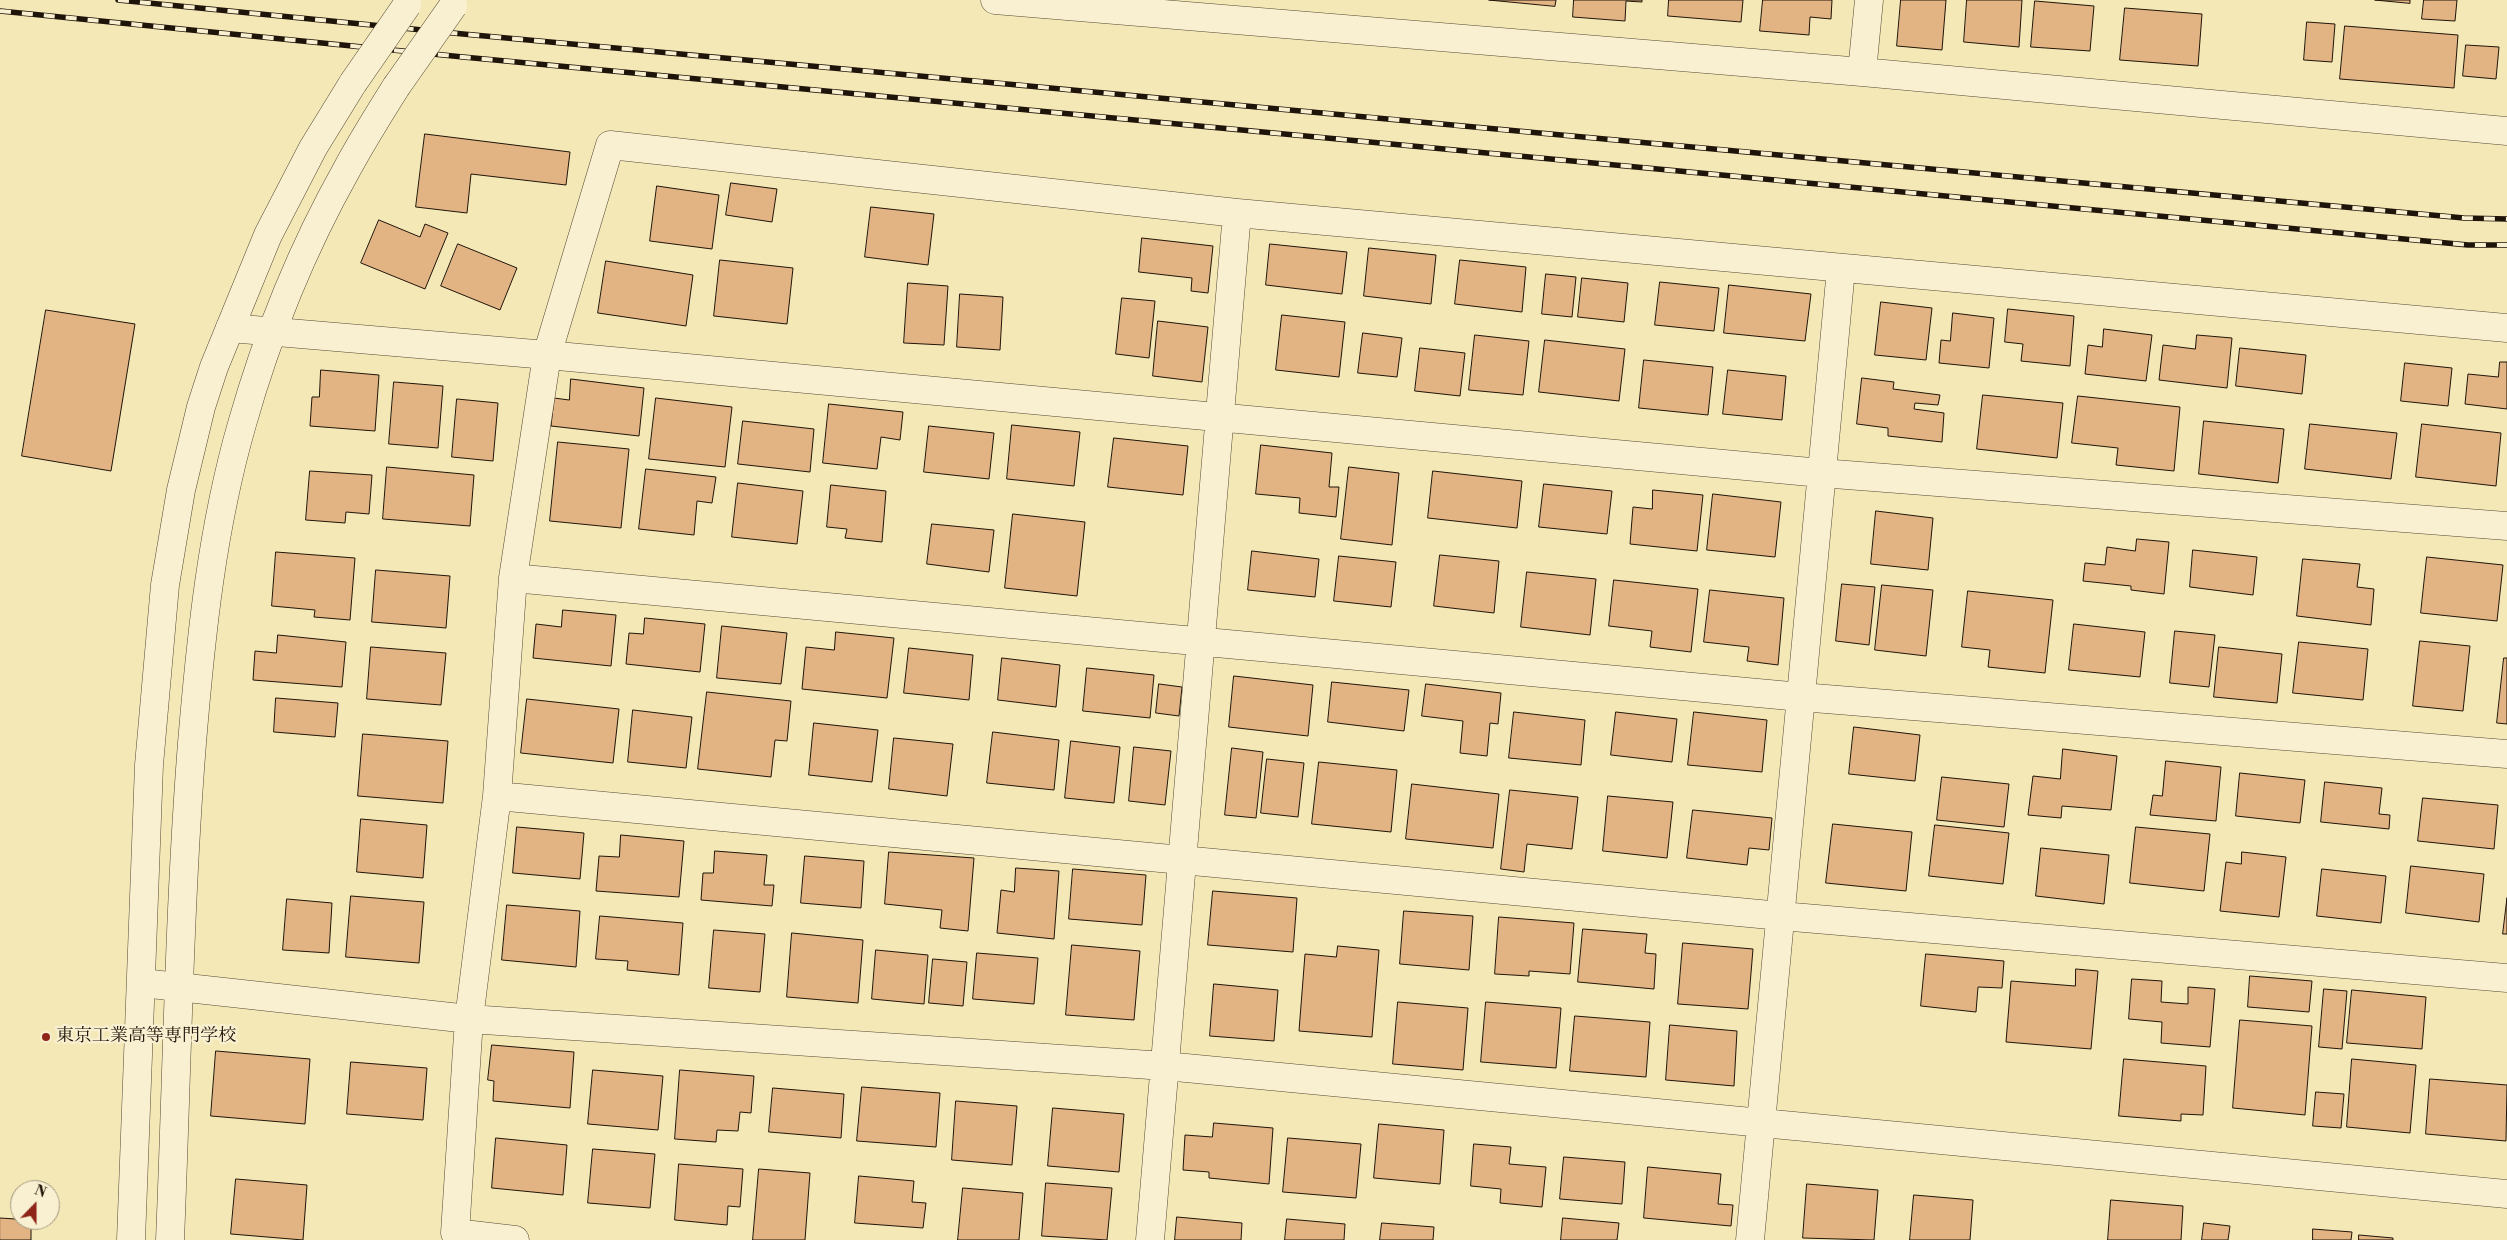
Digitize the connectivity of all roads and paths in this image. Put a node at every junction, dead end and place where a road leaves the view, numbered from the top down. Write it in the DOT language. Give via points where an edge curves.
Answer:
graph roads {
  1 [pos="995,0"];
  2 [pos="1869,0"];
  3 [pos="409,3"];
  4 [pos="455,3"];
  5 [pos="1257,11"];
  6 [pos="1862,72"];
  7 [pos="2507,131"];
  8 [pos="1236,213"];
  9 [pos="1840,269"];
  10 [pos="230,328"];
  11 [pos="2507,328"];
  12 [pos="272,332"];
  13 [pos="547,355"];
  14 [pos="1219,419"];
  15 [pos="1822,473"];
  16 [pos="2507,526"];
  17 [pos="513,578"];
  18 [pos="1200,641"];
  19 [pos="1801,697"];
  20 [pos="2507,754"];
  21 [pos="497,796"];
  22 [pos="1182,859"];
  23 [pos="1780,916"];
  24 [pos="2507,978"];
  25 [pos="142,983"];
  26 [pos="179,987"];
  27 [pos="469,1019"];
  28 [pos="1165,1066"];
  29 [pos="1761,1122"];
  30 [pos="2507,1194"];
  31 [pos="131,1240"];
  32 [pos="170,1240"];
  33 [pos="515,1240"];
  34 [pos="1150,1240"];
  35 [pos="1750,1240"];
  1 -- 5 [label="street"];
  2 -- 6 [label="street"];
  3 -- 10 [label="street, bridge" via="353,83 313,148 268,235"];
  4 -- 12 [label="street, bridge" via="396,87 346,170 306,250"];
  5 -- 6 [label="street"];
  6 -- 7 [label="street"];
  8 -- 9 [label="street"];
  8 -- 13 [label="street" via="610,145"];
  8 -- 14 [label="street"];
  9 -- 11 [label="street"];
  9 -- 15 [label="street"];
  10 -- 12 [label="street"];
  10 -- 25 [label="street" via="200,407 181,490 165,586 149,775"];
  12 -- 13 [label="street"];
  12 -- 26 [label="street" via="242,424 220,512 205,603 182,882"];
  13 -- 14 [label="street"];
  13 -- 17 [label="street"];
  14 -- 15 [label="street"];
  14 -- 18 [label="street"];
  15 -- 16 [label="street"];
  15 -- 19 [label="street"];
  17 -- 18 [label="street"];
  17 -- 21 [label="street"];
  18 -- 19 [label="street"];
  18 -- 22 [label="street"];
  19 -- 20 [label="street"];
  19 -- 23 [label="street"];
  21 -- 22 [label="street"];
  21 -- 27 [label="street"];
  22 -- 23 [label="street"];
  22 -- 28 [label="street"];
  23 -- 24 [label="street"];
  23 -- 29 [label="street"];
  25 -- 26 [label="street"];
  25 -- 31 [label="street"];
  26 -- 27 [label="street"];
  26 -- 32 [label="street"];
  27 -- 28 [label="street"];
  27 -- 33 [label="street" via="456,1233"];
  28 -- 29 [label="street"];
  28 -- 34 [label="street"];
  29 -- 30 [label="street"];
  29 -- 35 [label="street"];
}
